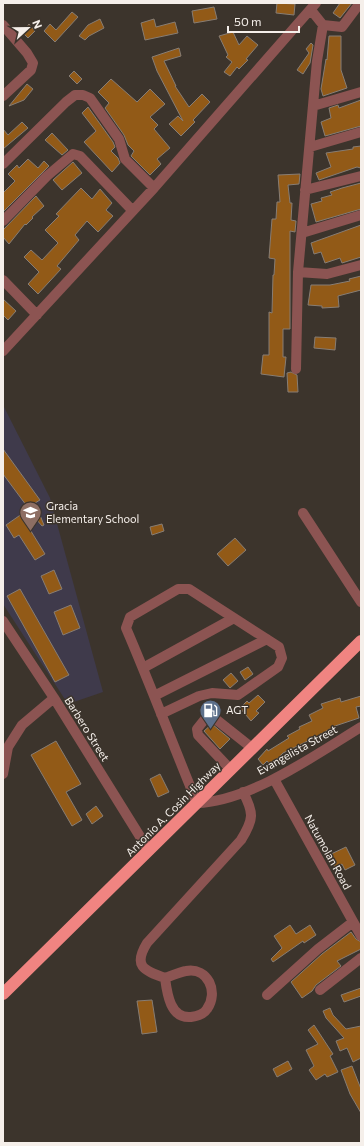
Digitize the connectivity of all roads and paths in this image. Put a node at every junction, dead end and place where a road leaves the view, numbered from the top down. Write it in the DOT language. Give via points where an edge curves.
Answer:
graph roads {
  1 [pos="360,3"];
  2 [pos="314,7"];
  3 [pos="3,25"];
  4 [pos="323,25"];
  5 [pos="361,92"];
  6 [pos="3,96"];
  7 [pos="313,106"];
  8 [pos="361,132"];
  9 [pos="310,147"];
  10 [pos="3,164"];
  11 [pos="361,176"];
  12 [pos="154,188"];
  13 [pos="306,190"];
  14 [pos="132,210"];
  15 [pos="361,215"];
  16 [pos="3,222"];
  17 [pos="302,233"];
  18 [pos="361,265"];
  19 [pos="298,272"];
  20 [pos="3,280"];
  21 [pos="37,315"];
  22 [pos="3,351"];
  23 [pos="296,369"];
  24 [pos="303,513"];
  25 [pos="361,602"];
  26 [pos="234,618"];
  27 [pos="5,627"];
  28 [pos="266,639"];
  29 [pos="361,641"];
  30 [pos="143,668"];
  31 [pos="154,696"];
  32 [pos="54,698"];
  33 [pos="161,714"];
  34 [pos="361,727"];
  35 [pos="252,748"];
  36 [pos="231,770"];
  37 [pos="3,774"];
  38 [pos="274,779"];
  39 [pos="243,792"];
  40 [pos="197,803"];
  41 [pos="149,851"];
  42 [pos="353,922"];
  43 [pos="361,936"];
  44 [pos="361,958"];
  45 [pos="165,978"];
  46 [pos="320,990"];
  47 [pos="3,994"];
  48 [pos="267,995"];
  1 -- 4 [label="street" via="345,25"];
  2 -- 4 [label="street"];
  2 -- 12 [label="street"];
  3 -- 6 [label="street" via="33,63 31,70"];
  4 -- 7 [label="street"];
  5 -- 7 [label="street"];
  7 -- 9 [label="street"];
  8 -- 9 [label="street"];
  9 -- 13 [label="street"];
  10 -- 12 [label="street" via="66,102 75,95 83,95 90,98 119,139 125,159"];
  11 -- 13 [label="street"];
  12 -- 14 [label="street"];
  13 -- 17 [label="street"];
  14 -- 16 [label="street" via="80,156 73,154 47,176"];
  14 -- 21 [label="street"];
  15 -- 17 [label="street"];
  17 -- 19 [label="street"];
  18 -- 19 [label="street" via="327,274"];
  19 -- 23 [label="street"];
  20 -- 21 [label="street"];
  21 -- 22 [label="street"];
  24 -- 25 [label="street"];
  26 -- 28 [label="street"];
  26 -- 30 [label="street"];
  26 -- 30 [label="street" via="189,589 178,589 130,617 126,628"];
  27 -- 32 [label="street, Barbero Street"];
  28 -- 31 [label="street"];
  28 -- 33 [label="street" via="279,647 282,658 278,667 238,695 212,693 199,696"];
  29 -- 35 [label="highway, Antonio A. Cosin Highway"];
  30 -- 31 [label="street"];
  31 -- 33 [label="street"];
  32 -- 37 [label="street" via="22,725 8,747"];
  32 -- 41 [label="street, Barbero Street"];
  33 -- 40 [label="street"];
  34 -- 38 [label="street, Evangelista Street"];
  35 -- 36 [label="highway, Antonio A. Cosin Highway"];
  35 -- 36 [label="street" via="213,717 205,719 197,729 198,736"];
  36 -- 40 [label="highway, Antonio A. Cosin Highway"];
  38 -- 39 [label="street, Evangelista Street"];
  38 -- 42 [label="street, Natumolan Road"];
  39 -- 40 [label="street, Evangelista Street" via="212,803"];
  39 -- 45 [label="street" via="252,815 250,825 241,840 147,943 142,952 141,964 144,969"];
  40 -- 41 [label="highway, Antonio A. Cosin Highway"];
  41 -- 47 [label="highway, Antonio A. Cosin Highway"];
  42 -- 43 [label="street, Natumolan Road"];
  42 -- 48 [label="street" via="322,945"];
  44 -- 46 [label="street"];
  45 -- 45 [label="street" via="171,1004 178,1013 190,1017 204,1013 208,1007 211,989 204,974 186,971"];
}
